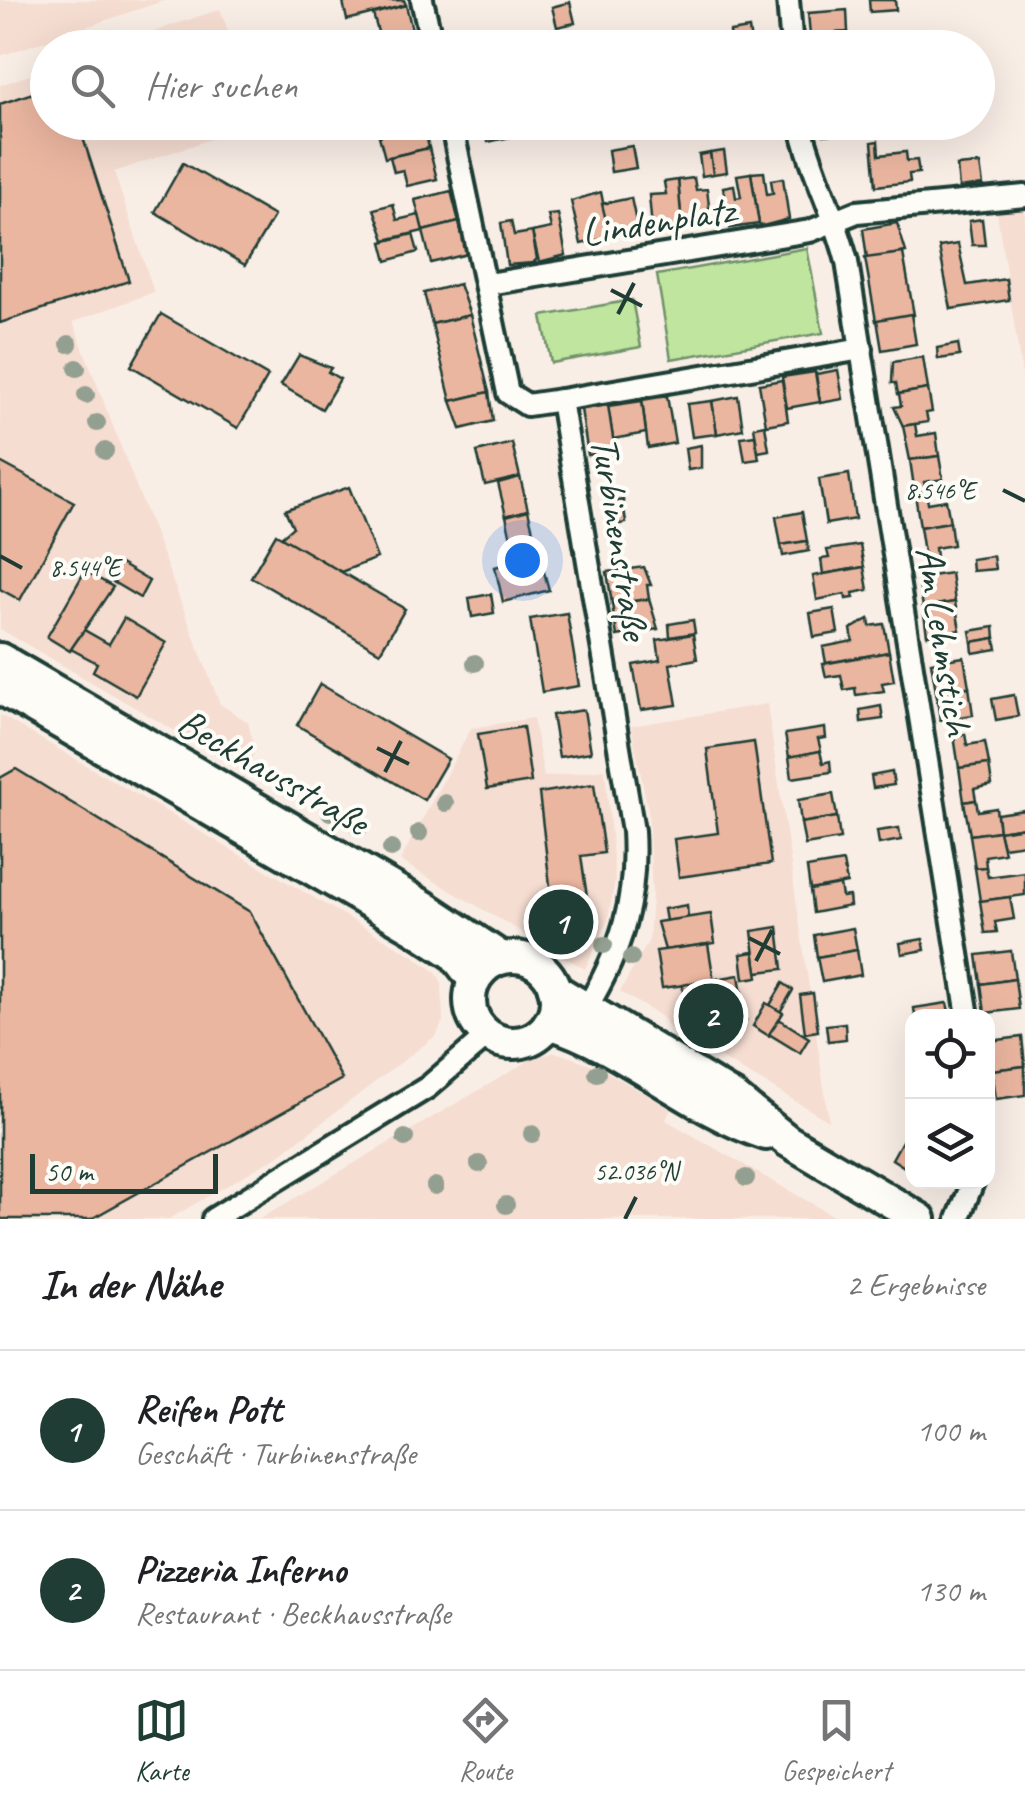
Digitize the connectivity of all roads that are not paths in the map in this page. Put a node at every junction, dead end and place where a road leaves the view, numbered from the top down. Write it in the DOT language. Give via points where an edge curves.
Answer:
graph roads {
  1 [pos="422,0"];
  2 [pos="788,0"];
  3 [pos="430,30"];
  4 [pos="790,30"];
  5 [pos="455,140"];
  6 [pos="804,140"];
  7 [pos="1025,196"];
  8 [pos="836,219"];
  9 [pos="488,284"];
  10 [pos="862,349"];
  11 [pos="561,400"];
  12 [pos="0,659"];
  13 [pos="0,688"];
  14 [pos="502,958"];
  15 [pos="474,980"];
  16 [pos="554,989"];
  17 [pos="586,1009"];
  18 [pos="967,1009"];
  19 [pos="549,1022"];
  20 [pos="488,1035"];
  21 [pos="788,1141"];
  22 [pos="969,1189"];
  23 [pos="213,1219"];
  24 [pos="920,1219"];
  25 [pos="958,1219"];
  1 -- 3 [label="street"];
  2 -- 4 [label="street"];
  5 -- 9 [label="street, Turbinenstraße"];
  6 -- 8 [label="street, Am Lehmstich"];
  7 -- 8 [label="street"];
  8 -- 9 [label="street, Lindenplatz" via="810,231"];
  8 -- 10 [label="street, Am Lehmstich"];
  9 -- 11 [label="street, Turbinenstraße" via="508,393 528,405"];
  10 -- 11 [label="street"];
  10 -- 18 [label="street, Am Lehmstich"];
  11 -- 17 [label="street, Turbinenstraße" via="635,860 620,949"];
  12 -- 14 [label="main road, Beckhausstraße" via="425,906"];
  13 -- 15 [label="main road, Beckhausstraße" via="414,928 454,954"];
  14 -- 15 [label="main road"];
  14 -- 16 [label="main road" via="535,963"];
  15 -- 20 [label="main road" via="472,1012"];
  16 -- 17 [label="main road"];
  16 -- 19 [label="main road"];
  17 -- 21 [label="main road" via="733,1097"];
  19 -- 20 [label="main road" via="515,1043"];
  19 -- 21 [label="main road" via="604,1044 722,1116"];
  20 -- 23 [label="street" via="428,1087"];
  21 -- 24 [label="main road"];
  22 -- 25 [label="street"];
}
